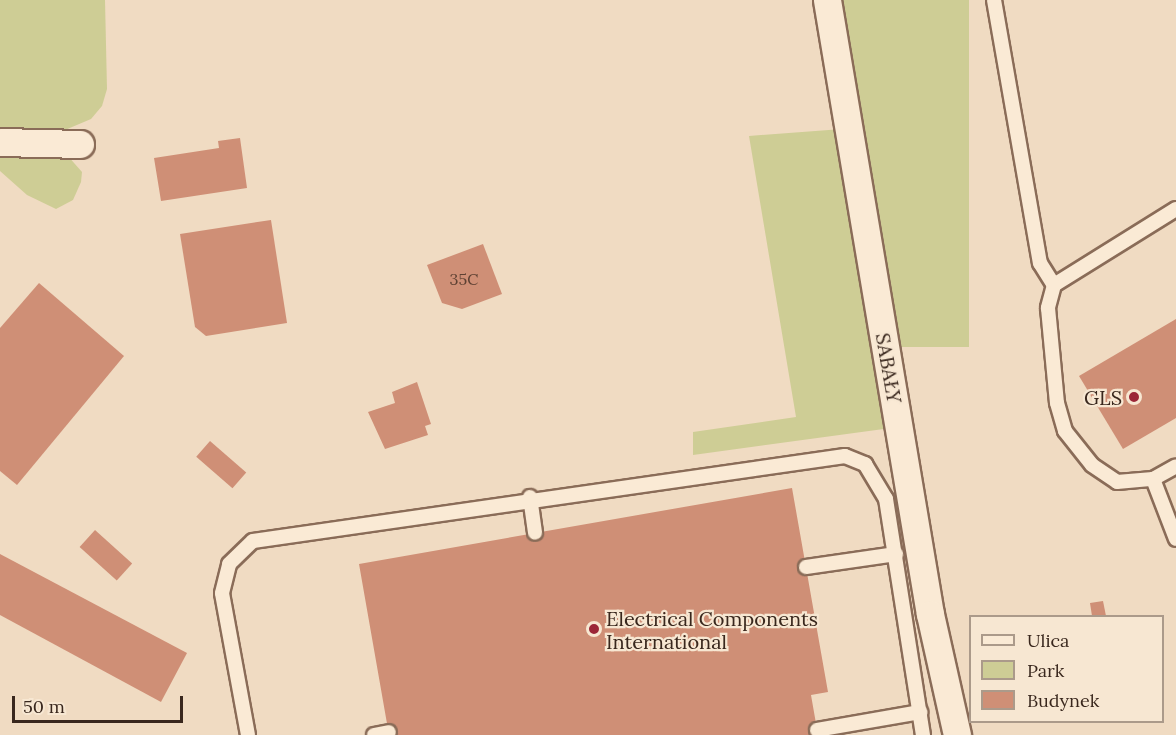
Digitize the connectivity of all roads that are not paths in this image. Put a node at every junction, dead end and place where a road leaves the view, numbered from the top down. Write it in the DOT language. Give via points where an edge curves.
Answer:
graph roads {
  1 [pos="827,0"];
  2 [pos="994,0"];
  3 [pos="0,142"];
  4 [pos="80,144"];
  5 [pos="1176,209"];
  6 [pos="1054,285"];
  7 [pos="1176,466"];
  8 [pos="1153,479"];
  9 [pos="530,497"];
  10 [pos="535,533"];
  11 [pos="1176,539"];
  12 [pos="896,554"];
  13 [pos="806,567"];
  14 [pos="920,712"];
  15 [pos="817,729"];
  16 [pos="389,732"];
  17 [pos="248,735"];
  18 [pos="374,735"];
  19 [pos="923,735"];
  20 [pos="957,735"];
  1 -- 20 [label="street, SABAŁY" via="930,614"];
  2 -- 6 [label="lane" via="1040,263"];
  3 -- 4 [label="street"];
  5 -- 6 [label="lane"];
  6 -- 8 [label="lane" via="1048,308 1065,431 1092,465 1117,482"];
  7 -- 8 [label="lane"];
  8 -- 11 [label="lane"];
  9 -- 10 [label="lane"];
  9 -- 12 [label="lane" via="844,456 866,464 877,480"];
  9 -- 17 [label="lane" via="270,535 239,551 229,564 222,593"];
  12 -- 13 [label="lane"];
  12 -- 14 [label="lane"];
  14 -- 15 [label="lane"];
  14 -- 19 [label="lane"];
  16 -- 18 [label="lane"];
}
